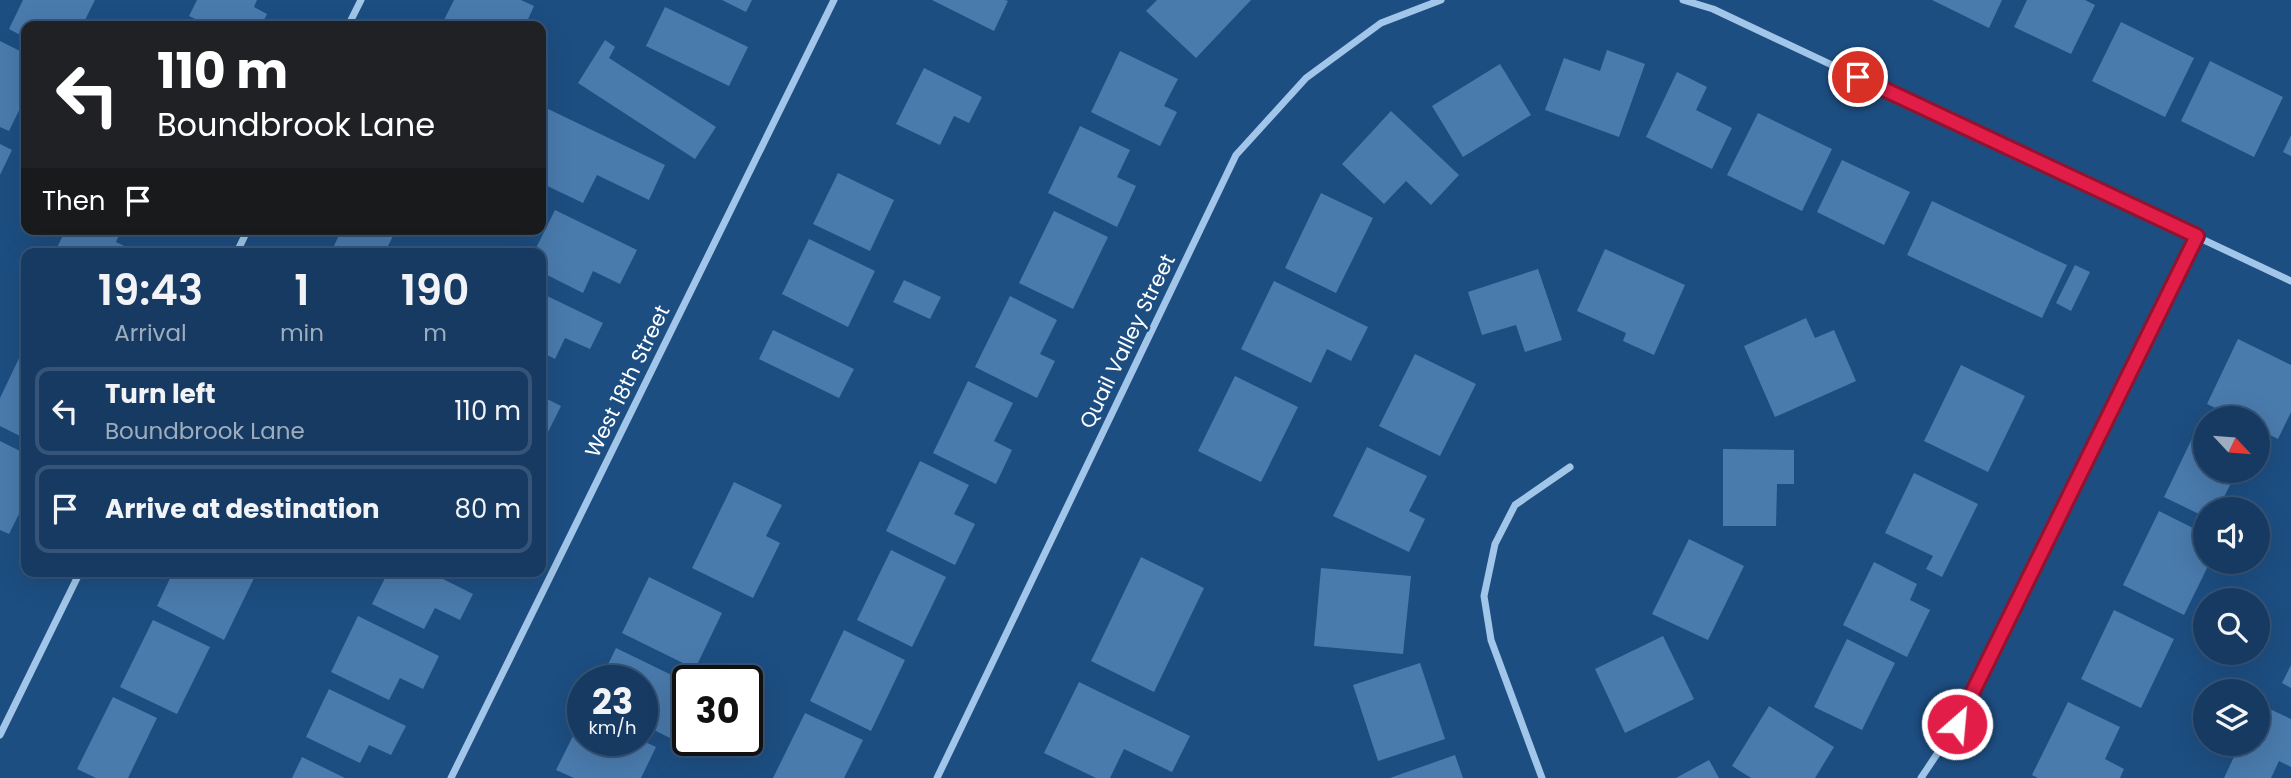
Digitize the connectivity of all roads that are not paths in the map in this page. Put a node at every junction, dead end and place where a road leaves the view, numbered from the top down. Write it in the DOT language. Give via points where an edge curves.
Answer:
graph roads {
  1 [pos="361,0"];
  2 [pos="834,0"];
  3 [pos="1441,0"];
  4 [pos="1683,0"];
  5 [pos="350,21"];
  6 [pos="2197,236"];
  7 [pos="2291,281"];
  8 [pos="1570,467"];
  9 [pos="78,577"];
  10 [pos="0,735"];
  11 [pos="451,778"];
  12 [pos="937,778"];
  13 [pos="1542,778"];
  14 [pos="1921,778"];
  1 -- 5 [label="street"];
  2 -- 11 [label="street, West 18th Street"];
  3 -- 12 [label="street, Quail Valley Street" via="1381,23 1306,78 1236,155"];
  4 -- 6 [label="street" via="1713,9"];
  6 -- 7 [label="street"];
  6 -- 14 [label="street" via="2006,629 1957,724"];
  8 -- 13 [label="street" via="1515,505 1495,544 1484,596 1491,640"];
  9 -- 10 [label="street"];
}
